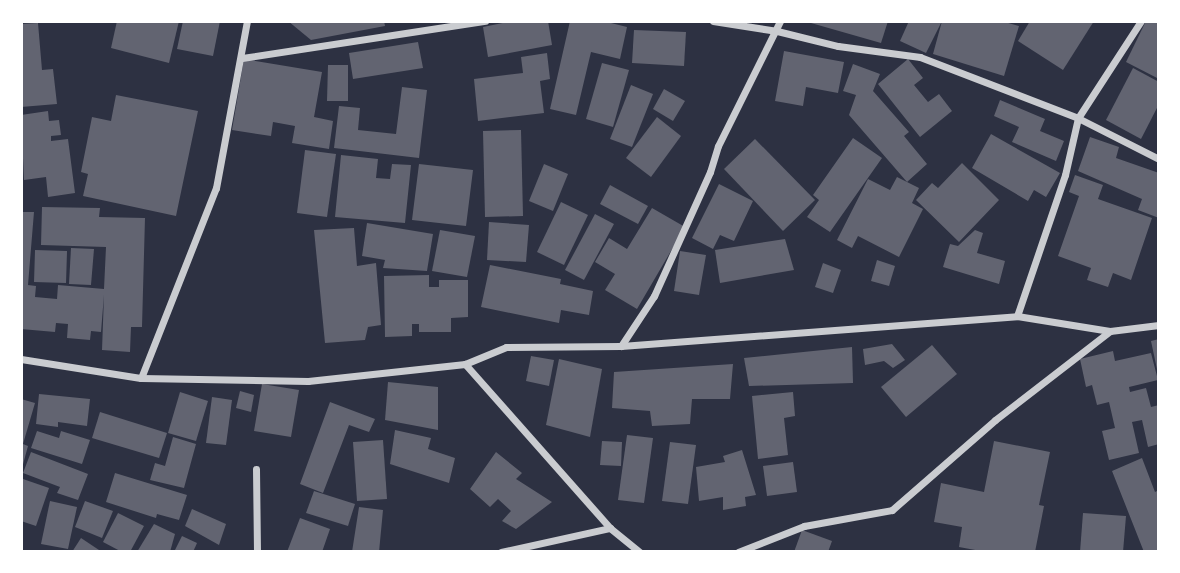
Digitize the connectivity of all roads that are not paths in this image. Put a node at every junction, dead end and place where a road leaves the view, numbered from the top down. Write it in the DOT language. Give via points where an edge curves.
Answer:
graph roads {
  1 [pos="247,21"];
  2 [pos="485,21"];
  3 [pos="713,21"];
  4 [pos="780,21"];
  5 [pos="1141,21"];
  6 [pos="777,31"];
  7 [pos="242,58"];
  8 [pos="1078,118"];
  9 [pos="1159,159"];
  10 [pos="1017,316"];
  11 [pos="1159,324"];
  12 [pos="1110,331"];
  13 [pos="621,346"];
  14 [pos="21,359"];
  15 [pos="465,364"];
  16 [pos="141,377"];
  17 [pos="256,469"];
  18 [pos="610,528"];
  19 [pos="257,552"];
  20 [pos="501,552"];
  21 [pos="640,552"];
  22 [pos="738,552"];
  1 -- 7 [label="street"];
  2 -- 7 [label="street"];
  3 -- 6 [label="street"];
  4 -- 6 [label="street"];
  5 -- 8 [label="street"];
  6 -- 8 [label="street" via="838,46 920,57"];
  6 -- 13 [label="street" via="718,146 654,296"];
  7 -- 16 [label="street" via="216,188"];
  8 -- 9 [label="street"];
  8 -- 10 [label="street" via="1065,175"];
  10 -- 12 [label="street"];
  10 -- 13 [label="street"];
  11 -- 12 [label="street"];
  12 -- 22 [label="street" via="995,420 892,510 804,526"];
  13 -- 15 [label="street" via="506,347"];
  14 -- 16 [label="street"];
  15 -- 16 [label="street" via="308,381"];
  15 -- 18 [label="street"];
  17 -- 19 [label="street"];
  18 -- 20 [label="street"];
  18 -- 21 [label="street"];
}
